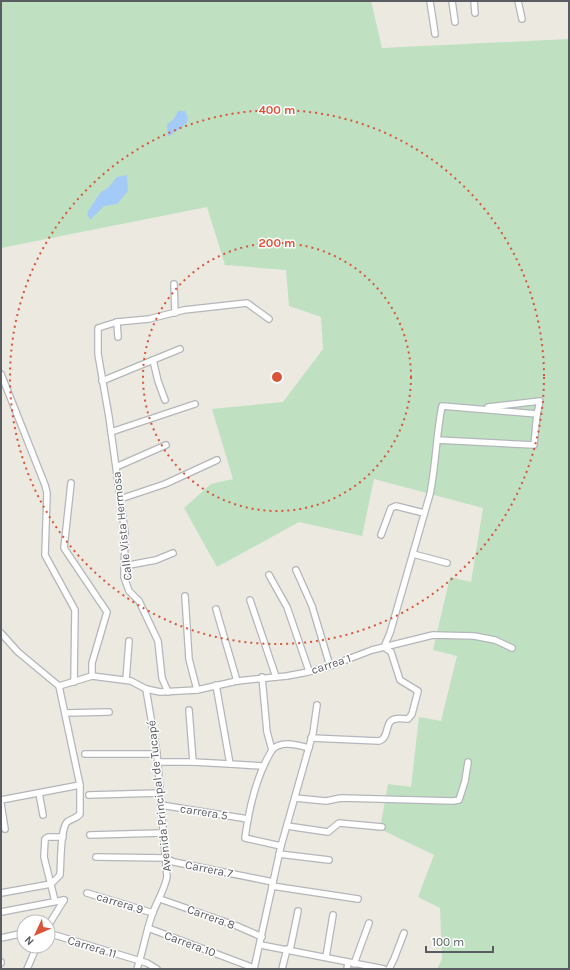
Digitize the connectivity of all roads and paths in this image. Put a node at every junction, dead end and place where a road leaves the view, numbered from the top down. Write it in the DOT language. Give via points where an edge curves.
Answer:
graph roads {
  1 [pos="430,1"];
  2 [pos="452,1"];
  3 [pos="474,1"];
  4 [pos="518,1"];
  5 [pos="475,13"];
  6 [pos="522,19"];
  7 [pos="455,22"];
  8 [pos="435,34"];
  9 [pos="174,284"];
  10 [pos="175,313"];
  11 [pos="269,319"];
  12 [pos="117,322"];
  13 [pos="118,337"];
  14 [pos="180,349"];
  15 [pos="153,360"];
  16 [pos="1,374"];
  17 [pos="102,380"];
  18 [pos="165,400"];
  19 [pos="194,404"];
  20 [pos="478,409"];
  21 [pos="537,414"];
  22 [pos="111,432"];
  23 [pos="437,440"];
  24 [pos="166,445"];
  25 [pos="217,460"];
  26 [pos="116,467"];
  27 [pos="71,483"];
  28 [pos="120,499"];
  29 [pos="424,513"];
  30 [pos="381,535"];
  31 [pos="173,553"];
  32 [pos="413,554"];
  33 [pos="447,563"];
  34 [pos="124,566"];
  35 [pos="296,570"];
  36 [pos="269,575"];
  37 [pos="185,596"];
  38 [pos="250,600"];
  39 [pos="216,609"];
  40 [pos="1,633"];
  41 [pos="129,642"];
  42 [pos="384,647"];
  43 [pos="512,648"];
  44 [pos="330,666"];
  45 [pos="310,671"];
  46 [pos="92,676"];
  47 [pos="276,677"];
  48 [pos="262,678"];
  49 [pos="126,680"];
  50 [pos="237,681"];
  51 [pos="74,682"];
  52 [pos="216,685"];
  53 [pos="59,686"];
  54 [pos="146,689"];
  55 [pos="197,690"];
  56 [pos="168,692"];
  57 [pos="317,705"];
  58 [pos="189,710"];
  59 [pos="108,712"];
  60 [pos="65,713"];
  61 [pos="311,738"];
  62 [pos="309,748"];
  63 [pos="272,750"];
  64 [pos="85,754"];
  65 [pos="157,754"];
  66 [pos="158,762"];
  67 [pos="193,762"];
  68 [pos="468,762"];
  69 [pos="230,764"];
  70 [pos="262,766"];
  71 [pos="80,785"];
  72 [pos="39,793"];
  73 [pos="160,793"];
  74 [pos="89,795"];
  75 [pos="295,798"];
  76 [pos="1,800"];
  77 [pos="1,804"];
  78 [pos="161,805"];
  79 [pos="42,815"];
  80 [pos="248,819"];
  81 [pos="287,826"];
  82 [pos="382,827"];
  83 [pos="5,829"];
  84 [pos="162,833"];
  85 [pos="90,835"];
  86 [pos="63,837"];
  87 [pos="281,846"];
  88 [pos="279,854"];
  89 [pos="96,857"];
  90 [pos="165,858"];
  91 [pos="330,860"];
  92 [pos="51,884"];
  93 [pos="272,884"];
  94 [pos="1,893"];
  95 [pos="87,893"];
  96 [pos="160,899"];
  97 [pos="358,899"];
  98 [pos="55,901"];
  99 [pos="298,911"];
  100 [pos="1,912"];
  101 [pos="153,913"];
  102 [pos="55,914"];
  103 [pos="333,916"];
  104 [pos="369,923"];
  105 [pos="148,928"];
  106 [pos="404,933"];
  107 [pos="16,935"];
  108 [pos="56,935"];
  109 [pos="262,937"];
  110 [pos="1,938"];
  111 [pos="261,944"];
  112 [pos="288,949"];
  113 [pos="34,954"];
  114 [pos="326,957"];
  115 [pos="140,961"];
  116 [pos="351,963"];
  117 [pos="254,968"];
  118 [pos="27,969"];
  119 [pos="137,969"];
  120 [pos="157,969"];
  121 [pos="282,969"];
  122 [pos="346,969"];
  123 [pos="384,969"];
  124 [pos="389,969"];
  1 -- 8 [label="street"];
  2 -- 7 [label="street"];
  3 -- 5 [label="street"];
  4 -- 6 [label="street"];
  9 -- 10 [label="street"];
  10 -- 11 [label="street" via="247,302"];
  10 -- 12 [label="street" via="149,320"];
  12 -- 13 [label="street"];
  12 -- 17 [label="street, Calle Vista Hermosa" via="98,328"];
  14 -- 15 [label="street"];
  15 -- 17 [label="street"];
  15 -- 18 [label="street"];
  16 -- 51 [label="street" via="47,493 45,555 75,610"];
  17 -- 22 [label="street, Calle Vista Hermosa"];
  19 -- 22 [label="street"];
  20 -- 21 [label="street"];
  20 -- 21 [label="street" via="540,401"];
  20 -- 23 [label="street" via="442,406"];
  21 -- 23 [label="street" via="534,445"];
  22 -- 26 [label="street, Calle Vista Hermosa"];
  23 -- 29 [label="street" via="432,486"];
  24 -- 26 [label="street"];
  25 -- 28 [label="street" via="165,484"];
  26 -- 28 [label="street, Calle Vista Hermosa"];
  27 -- 46 [label="street" via="64,548 107,612 92,663"];
  28 -- 34 [label="street, Calle Vista Hermosa" via="125,533"];
  29 -- 30 [label="street" via="396,506 391,508"];
  29 -- 32 [label="street"];
  31 -- 34 [label="street" via="156,560"];
  32 -- 33 [label="street"];
  32 -- 42 [label="street"];
  34 -- 56 [label="street, Calle Vista Hermosa" via="124,577 129,590 140,601 158,641 162,678"];
  35 -- 44 [label="street" via="312,606"];
  36 -- 45 [label="street" via="287,607"];
  37 -- 55 [label="street" via="189,659"];
  38 -- 47 [label="street"];
  39 -- 50 [label="street"];
  40 -- 53 [label="street" via="18,652"];
  41 -- 49 [label="street"];
  42 -- 43 [label="street, carrea 1" via="433,635 474,636 494,640"];
  42 -- 44 [label="street, carrea 1"];
  42 -- 61 [label="street" via="391,652 400,680 418,691 412,714 408,718 394,718 386,735 379,741"];
  44 -- 45 [label="street, carrea 1"];
  45 -- 47 [label="street, carrea 1"];
  46 -- 49 [label="street, carrea 1"];
  46 -- 51 [label="street"];
  47 -- 48 [label="street, carrea 1"];
  48 -- 50 [label="street, carrea 1"];
  48 -- 63 [label="street" via="267,732"];
  49 -- 54 [label="street, carrea 1"];
  50 -- 52 [label="street, carrea 1"];
  51 -- 53 [label="street"];
  52 -- 55 [label="street, carrea 1"];
  52 -- 69 [label="street"];
  53 -- 60 [label="street"];
  54 -- 56 [label="street, carrea 1"];
  54 -- 65 [label="street, Avenida Principal de Tucapé"];
  55 -- 56 [label="street, carrea 1"];
  57 -- 61 [label="street"];
  58 -- 67 [label="street"];
  59 -- 60 [label="street"];
  60 -- 71 [label="street"];
  61 -- 62 [label="street"];
  62 -- 63 [label="street" via="283,744"];
  62 -- 75 [label="street"];
  63 -- 70 [label="street"];
  64 -- 65 [label="street"];
  65 -- 66 [label="street, Avenida Principal de Tucapé"];
  66 -- 67 [label="street"];
  66 -- 73 [label="street, Avenida Principal de Tucapé"];
  67 -- 69 [label="street"];
  68 -- 75 [label="street" via="459,800 341,798 326,801"];
  69 -- 70 [label="street"];
  70 -- 80 [label="street"];
  71 -- 72 [label="street"];
  71 -- 86 [label="street" via="80,814 67,822"];
  72 -- 76 [label="street"];
  72 -- 79 [label="street"];
  73 -- 74 [label="street"];
  73 -- 78 [label="street, Avenida Principal de Tucapé"];
  75 -- 81 [label="street"];
  77 -- 83 [label="street"];
  78 -- 80 [label="street, carrera 5"];
  78 -- 84 [label="street, Avenida Principal de Tucapé"];
  80 -- 87 [label="street" via="245,838"];
  81 -- 82 [label="street" via="328,832 339,823"];
  81 -- 87 [label="street"];
  84 -- 85 [label="street"];
  84 -- 90 [label="street, Avenida Principal de Tucapé"];
  86 -- 92 [label="street" via="60,875"];
  86 -- 92 [label="street" via="45,839 44,856"];
  87 -- 88 [label="street"];
  88 -- 91 [label="street"];
  88 -- 93 [label="street"];
  89 -- 90 [label="street, Carrera 7"];
  90 -- 93 [label="street, Carrera 7"];
  90 -- 96 [label="street, Avenida Principal de Tucapé" via="167,877"];
  92 -- 94 [label="street"];
  92 -- 98 [label="street"];
  93 -- 97 [label="street, Carrera 7"];
  93 -- 109 [label="street"];
  95 -- 101 [label="street, carrera 9"];
  96 -- 101 [label="street, Avenida Principal de Tucapé"];
  96 -- 109 [label="street, Carrera 8"];
  98 -- 100 [label="street"];
  98 -- 102 [label="street" via="64,900"];
  99 -- 112 [label="street"];
  101 -- 105 [label="street, Avenida Principal de Tucapé"];
  103 -- 114 [label="street"];
  104 -- 116 [label="street"];
  105 -- 115 [label="street, Avenida Principal de Tucapé"];
  105 -- 117 [label="street, Carrera 10"];
  106 -- 124 [label="street"];
  107 -- 110 [label="street"];
  108 -- 115 [label="street, Carrera 11"];
  109 -- 111 [label="street"];
  111 -- 112 [label="street"];
  111 -- 117 [label="street"];
  112 -- 114 [label="street"];
  112 -- 121 [label="street"];
  113 -- 118 [label="street"];
  114 -- 116 [label="street"];
  115 -- 119 [label="street, Avenida Principal de Tucapé"];
  115 -- 120 [label="street, Carrera 11"];
  116 -- 122 [label="street"];
  116 -- 123 [label="street"];
}
